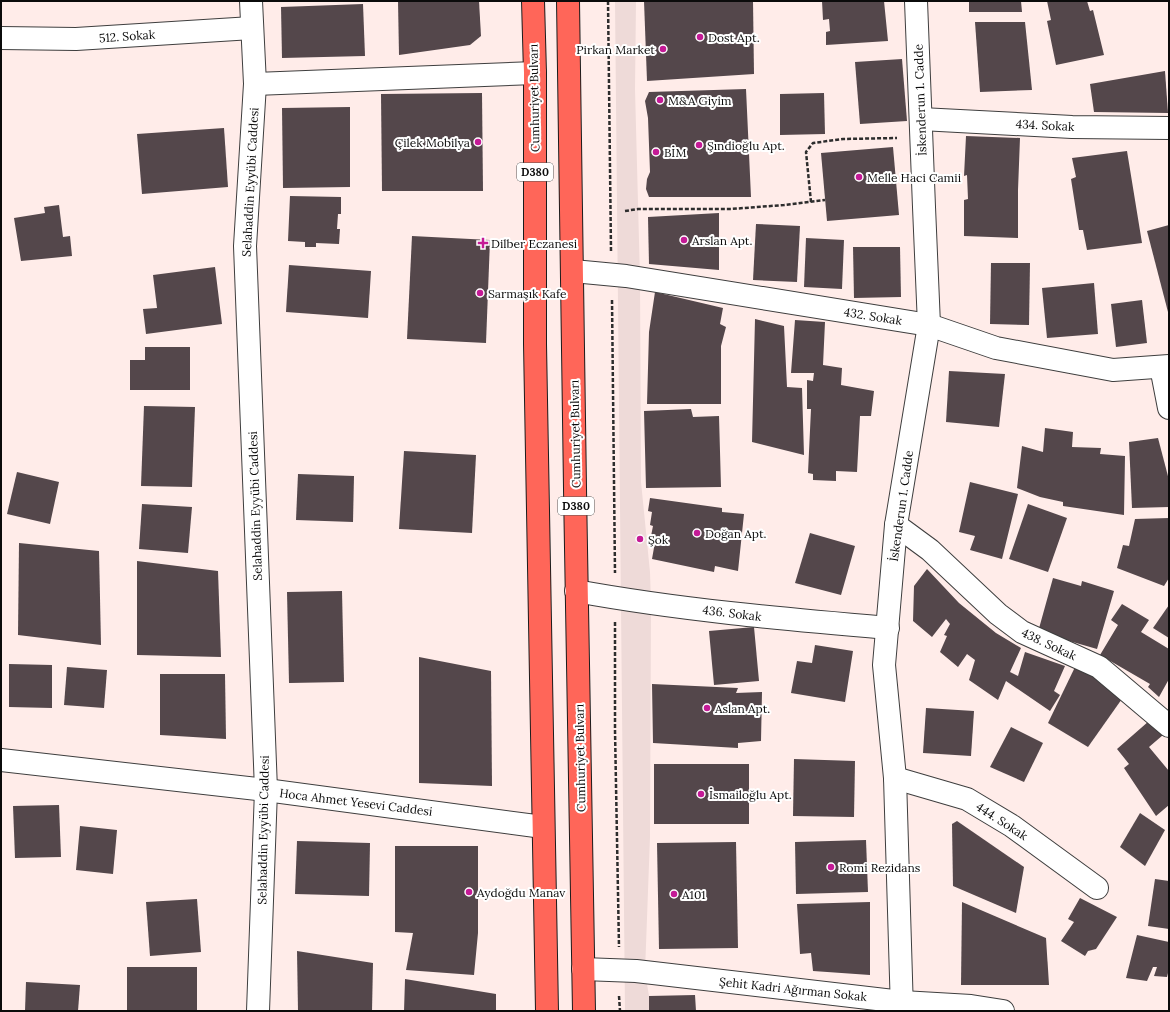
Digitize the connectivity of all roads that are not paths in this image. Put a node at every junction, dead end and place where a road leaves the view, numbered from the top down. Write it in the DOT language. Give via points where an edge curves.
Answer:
graph roads {
  1 [pos="252,1"];
  2 [pos="533,1"];
  3 [pos="568,1"];
  4 [pos="916,1"];
  5 [pos="252,28"];
  6 [pos="1,38"];
  7 [pos="535,73"];
  8 [pos="255,84"];
  9 [pos="1169,128"];
  10 [pos="921,129"];
  11 [pos="573,270"];
  12 [pos="929,325"];
  13 [pos="1165,367"];
  14 [pos="1169,408"];
  15 [pos="896,525"];
  16 [pos="576,592"];
  17 [pos="888,628"];
  18 [pos="1169,726"];
  19 [pos="1,760"];
  20 [pos="895,778"];
  21 [pos="266,790"];
  22 [pos="544,827"];
  23 [pos="1097,888"];
  24 [pos="584,969"];
  25 [pos="902,1006"];
  26 [pos="258,1011"];
  27 [pos="547,1011"];
  28 [pos="584,1011"];
  29 [pos="1003,1011"];
  1 -- 5 [label="street, Selahaddin Eyyübi Caddesi"];
  2 -- 7 [label="main road, Cumhuriyet Bulvarı / D380"];
  3 -- 11 [label="main road, Cumhuriyet Bulvarı / D380"];
  4 -- 10 [label="street, İskenderun 1. Cadde"];
  5 -- 6 [label="street, 512. Sokak" via="76,39"];
  5 -- 8 [label="street, Selahaddin Eyyübi Caddesi"];
  7 -- 8 [label="street"];
  7 -- 22 [label="main road, Cumhuriyet Bulvarı / D380" via="535,344"];
  8 -- 21 [label="street, Selahaddin Eyyübi Caddesi" via="245,246"];
  9 -- 10 [label="street, 434. Sokak"];
  10 -- 12 [label="street, İskenderun 1. Cadde"];
  11 -- 12 [label="street, 432. Sokak"];
  11 -- 16 [label="main road, Cumhuriyet Bulvarı / D380"];
  12 -- 13 [label="street, 432. Sokak" via="996,348 1113,370"];
  12 -- 15 [label="street, İskenderun 1. Cadde"];
  13 -- 14 [label="street"];
  15 -- 17 [label="street, İskenderun 1. Cadde"];
  15 -- 18 [label="street, 438. Sokak" via="930,550 998,614 1022,632 1099,667"];
  16 -- 17 [label="street, 436. Sokak" via="650,604"];
  16 -- 24 [label="main road, Cumhuriyet Bulvarı / D380"];
  17 -- 20 [label="street, İskenderun 1. Cadde" via="884,665"];
  19 -- 21 [label="street, Hoca Ahmet Yesevi Caddesi"];
  20 -- 23 [label="street, 444. Sokak" via="967,799 1012,826"];
  20 -- 25 [label="street, İskenderun 1. Cadde"];
  21 -- 22 [label="street, Hoca Ahmet Yesevi Caddesi"];
  21 -- 26 [label="street, Selahaddin Eyyübi Caddesi"];
  22 -- 27 [label="main road, Cumhuriyet Bulvarı / D380"];
  24 -- 25 [label="street, Şehit Kadri Ağırman Sokak" via="636,971"];
  24 -- 28 [label="main road, Cumhuriyet Bulvarı / D380"];
  25 -- 29 [label="street, Şehit Kadri Ağırman Sokak" via="971,1006"];
}
